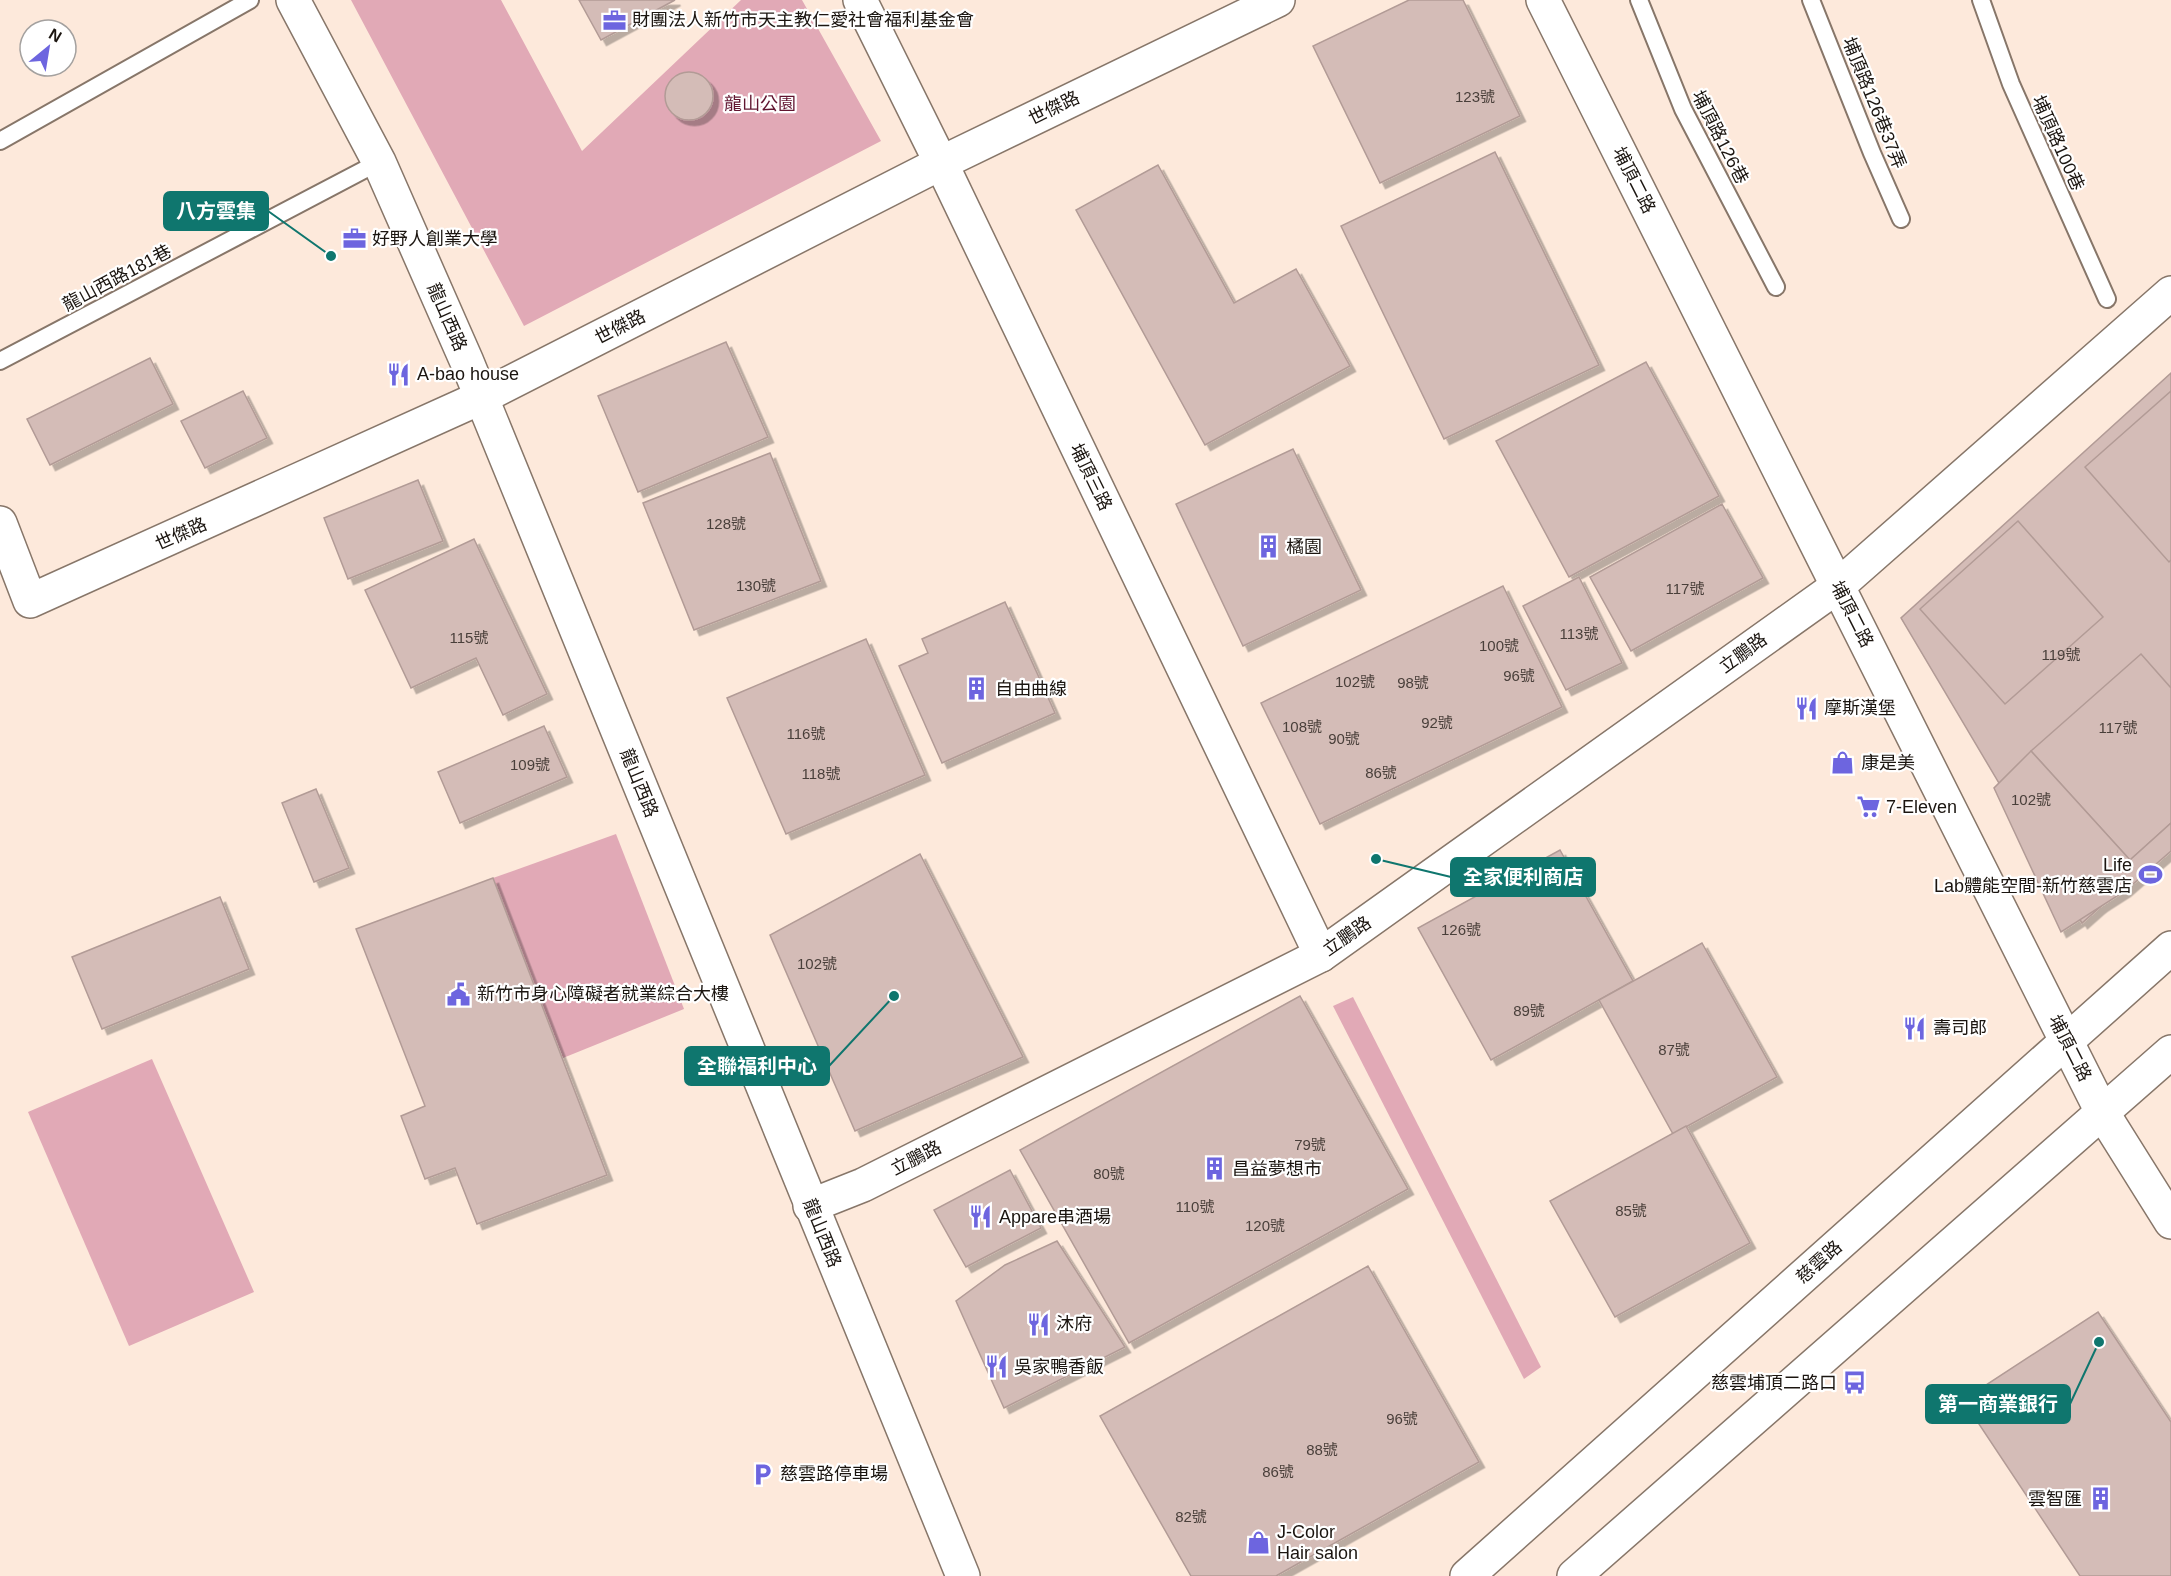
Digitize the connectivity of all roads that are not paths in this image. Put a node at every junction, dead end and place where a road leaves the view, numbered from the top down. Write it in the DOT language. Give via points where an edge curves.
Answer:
graph roads {
  1 [pos="250,0"];
  2 [pos="293,0"];
  3 [pos="860,0"];
  4 [pos="1278,0"];
  5 [pos="1543,0"];
  6 [pos="1639,0"];
  7 [pos="1811,0"];
  8 [pos="1981,0"];
  9 [pos="0,141"];
  10 [pos="379,162"];
  11 [pos="941,163"];
  12 [pos="1901,219"];
  13 [pos="1776,287"];
  14 [pos="2171,293"];
  15 [pos="2107,299"];
  16 [pos="0,361"];
  17 [pos="482,397"];
  18 [pos="0,523"];
  19 [pos="1838,586"];
  20 [pos="2171,948"];
  21 [pos="1321,955"];
  22 [pos="2067,1042"];
  23 [pos="2171,1052"];
  24 [pos="2102,1112"];
  25 [pos="810,1206"];
  26 [pos="2171,1222"];
  27 [pos="963,1576"];
  28 [pos="1467,1576"];
  29 [pos="1574,1576"];
  1 -- 9 [label="lane"];
  2 -- 10 [label="street, 龍山西路"];
  3 -- 11 [label="street, 埔頂三路"];
  4 -- 11 [label="street, 世傑路"];
  5 -- 19 [label="street, 埔頂二路"];
  6 -- 13 [label="lane, 埔頂路126巷" via="1683,109"];
  7 -- 12 [label="lane, 埔頂路126巷37弄"];
  8 -- 15 [label="lane, 埔頂路100巷" via="2011,84"];
  10 -- 16 [label="lane, 龍山西路181巷"];
  10 -- 17 [label="street, 龍山西路"];
  11 -- 17 [label="street, 世傑路"];
  11 -- 21 [label="street, 埔頂三路"];
  14 -- 19 [label="street, 立鵬路"];
  17 -- 18 [label="street, 世傑路" via="30,602"];
  17 -- 25 [label="street, 龍山西路"];
  19 -- 21 [label="street, 立鵬路"];
  19 -- 22 [label="street, 埔頂二路"];
  20 -- 22 [label="street, 慈雲路"];
  21 -- 25 [label="street, 立鵬路" via="863,1185"];
  22 -- 24 [label="street, 埔頂二路"];
  22 -- 28 [label="street, 慈雲路"];
  23 -- 24 [label="street"];
  24 -- 26 [label="street, 埔頂二路"];
  24 -- 29 [label="street"];
  25 -- 27 [label="street, 龍山西路"];
}
